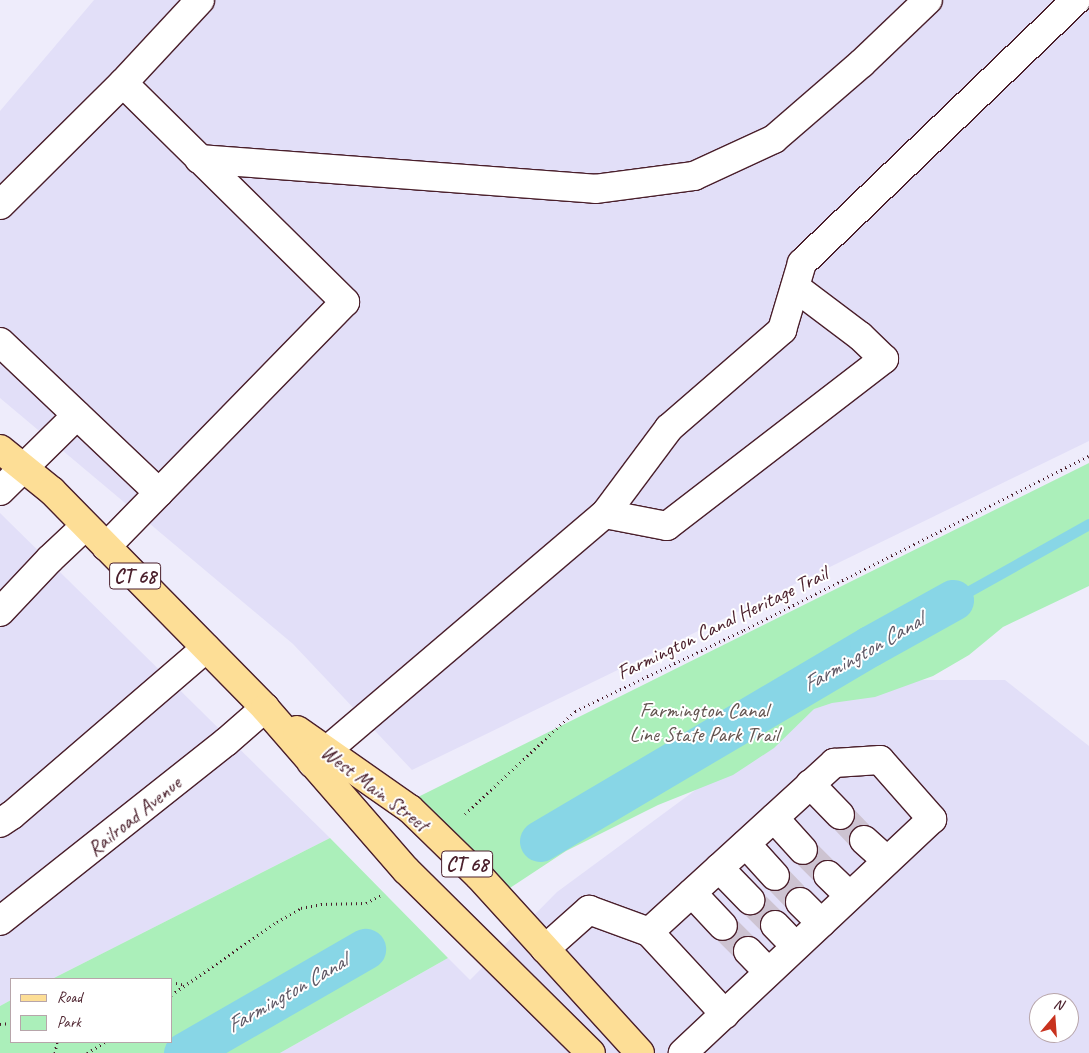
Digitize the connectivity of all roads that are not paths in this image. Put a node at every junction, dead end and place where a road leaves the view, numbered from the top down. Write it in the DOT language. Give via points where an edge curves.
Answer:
graph roads {
  1 [pos="200,0"];
  2 [pos="928,0"];
  3 [pos="1076,0"];
  4 [pos="123,83"];
  5 [pos="199,159"];
  6 [pos="0,205"];
  7 [pos="794,287"];
  8 [pos="0,342"];
  9 [pos="77,415"];
  10 [pos="0,449"];
  11 [pos="24,468"];
  12 [pos="0,491"];
  13 [pos="158,493"];
  14 [pos="605,514"];
  15 [pos="85,526"];
  16 [pos="106,547"];
  17 [pos="0,612"];
  18 [pos="206,648"];
  19 [pos="265,708"];
  20 [pos="319,756"];
  21 [pos="810,784"];
  22 [pos="840,814"];
  23 [pos="774,818"];
  24 [pos="0,823"];
  25 [pos="864,840"];
  26 [pos="746,844"];
  27 [pos="803,850"];
  28 [pos="886,861"];
  29 [pos="719,868"];
  30 [pos="828,874"];
  31 [pos="775,876"];
  32 [pos="692,893"];
  33 [pos="850,896"];
  34 [pos="750,900"];
  35 [pos="800,902"];
  36 [pos="0,921"];
  37 [pos="821,923"];
  38 [pos="775,925"];
  39 [pos="723,926"];
  40 [pos="649,932"];
  41 [pos="796,946"];
  42 [pos="546,949"];
  43 [pos="748,951"];
  44 [pos="768,972"];
  45 [pos="725,1014"];
  46 [pos="591,1053"];
  47 [pos="640,1053"];
  48 [pos="683,1053"];
  1 -- 4 [label="street"];
  2 -- 5 [label="street" via="774,139 694,176 595,188"];
  3 -- 7 [label="street" via="802,263"];
  4 -- 5 [label="street"];
  4 -- 6 [label="street"];
  5 -- 13 [label="street" via="345,302"];
  7 -- 14 [label="street" via="782,330 669,428"];
  7 -- 14 [label="street" via="860,336 884,359 667,526"];
  8 -- 9 [label="street"];
  9 -- 11 [label="street"];
  9 -- 13 [label="street"];
  10 -- 11 [label="main road, West Main Street / CT 68"];
  11 -- 12 [label="street"];
  11 -- 15 [label="main road, West Main Street / CT 68" via="52,491"];
  13 -- 16 [label="street"];
  14 -- 20 [label="street"];
  15 -- 16 [label="main road, West Main Street / CT 68"];
  15 -- 17 [label="street"];
  16 -- 18 [label="main road, West Main Street / CT 68"];
  18 -- 19 [label="main road, West Main Street / CT 68"];
  18 -- 24 [label="street"];
  19 -- 20 [label="main road, West Main Street / CT 68"];
  19 -- 36 [label="street, Railroad Avenue"];
  20 -- 42 [label="main road, West Main Street / CT 68" via="410,809 479,876"];
  20 -- 46 [label="main road, West Main Street / CT 68" via="406,870"];
  21 -- 22 [label="street"];
  21 -- 23 [label="street"];
  21 -- 28 [label="street" via="834,763 880,760 932,819"];
  23 -- 26 [label="street"];
  23 -- 27 [label="street"];
  25 -- 28 [label="street"];
  26 -- 29 [label="street"];
  26 -- 31 [label="street"];
  28 -- 33 [label="street"];
  29 -- 32 [label="street"];
  29 -- 34 [label="street"];
  30 -- 33 [label="street"];
  32 -- 39 [label="street"];
  32 -- 40 [label="street"];
  33 -- 37 [label="street"];
  35 -- 37 [label="street"];
  37 -- 41 [label="street"];
  38 -- 41 [label="street"];
  40 -- 42 [label="street" via="588,910"];
  40 -- 45 [label="street"];
  41 -- 44 [label="street"];
  42 -- 47 [label="main road, West Main Street / CT 68"];
  43 -- 44 [label="street"];
  44 -- 45 [label="street"];
  45 -- 48 [label="street"];
}
